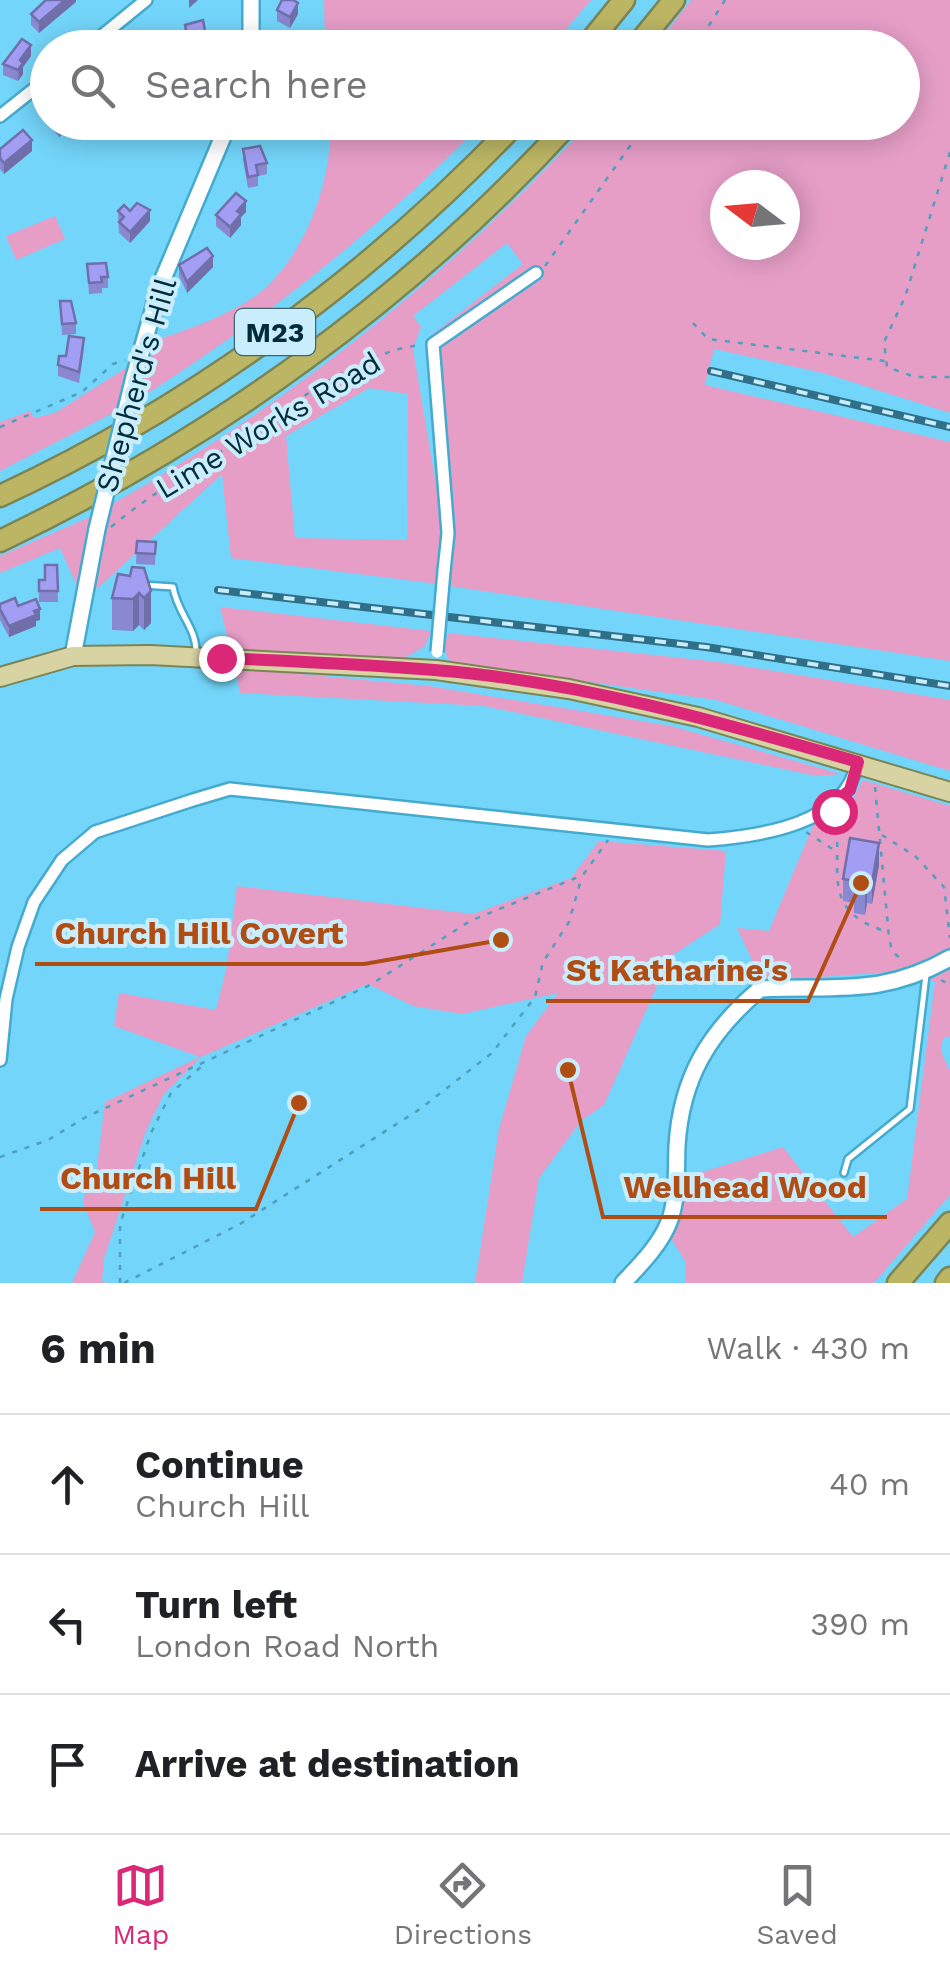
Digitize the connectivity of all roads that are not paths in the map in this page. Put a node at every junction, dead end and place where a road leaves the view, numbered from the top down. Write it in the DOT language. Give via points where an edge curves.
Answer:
graph roads {
  1 [pos="146,0"];
  2 [pos="252,0"];
  3 [pos="624,0"];
  4 [pos="674,0"];
  5 [pos="108,30"];
  6 [pos="251,30"];
  7 [pos="600,30"];
  8 [pos="650,30"];
  9 [pos="30,92"];
  10 [pos="0,116"];
  11 [pos="221,140"];
  12 [pos="499,140"];
  13 [pos="552,140"];
  14 [pos="536,273"];
  15 [pos="0,496"];
  16 [pos="0,541"];
  17 [pos="129,585"];
  18 [pos="73,656"];
  19 [pos="196,656"];
  20 [pos="436,661"];
  21 [pos="0,676"];
  22 [pos="858,762"];
  23 [pos="950,789"];
  24 [pos="950,958"];
  25 [pos="918,970"];
  26 [pos="0,1060"];
  27 [pos="844,1173"];
  28 [pos="950,1223"];
  29 [pos="623,1283"];
  30 [pos="898,1283"];
  1 -- 5 [label="street"];
  2 -- 6 [label="main road"];
  3 -- 7 [label="highway"];
  4 -- 8 [label="highway"];
  9 -- 10 [label="street"];
  11 -- 18 [label="main road, Shepherd's Hill, bridge" via="138,356"];
  12 -- 15 [label="highway, M23" via="324,298 127,430"];
  13 -- 16 [label="highway, M23" via="453,240 310,356 146,464"];
  14 -- 20 [label="street, bridge" via="433,344 448,533"];
  17 -- 19 [label="lane" via="173,587 196,634"];
  18 -- 19 [label="main road"];
  18 -- 21 [label="main road"];
  19 -- 20 [label="main road"];
  20 -- 22 [label="main road" via="698,717"];
  22 -- 23 [label="main road"];
  22 -- 26 [label="street" via="850,790 832,805 744,837 708,840 230,789 95,832 62,860 34,902 10,982"];
  24 -- 25 [label="main road"];
  25 -- 27 [label="lane" via="927,996 910,1110 848,1159"];
  25 -- 29 [label="main road" via="861,990 760,989 736,1010 707,1042 690,1078 668,1225"];
  28 -- 30 [label="highway"];
}
